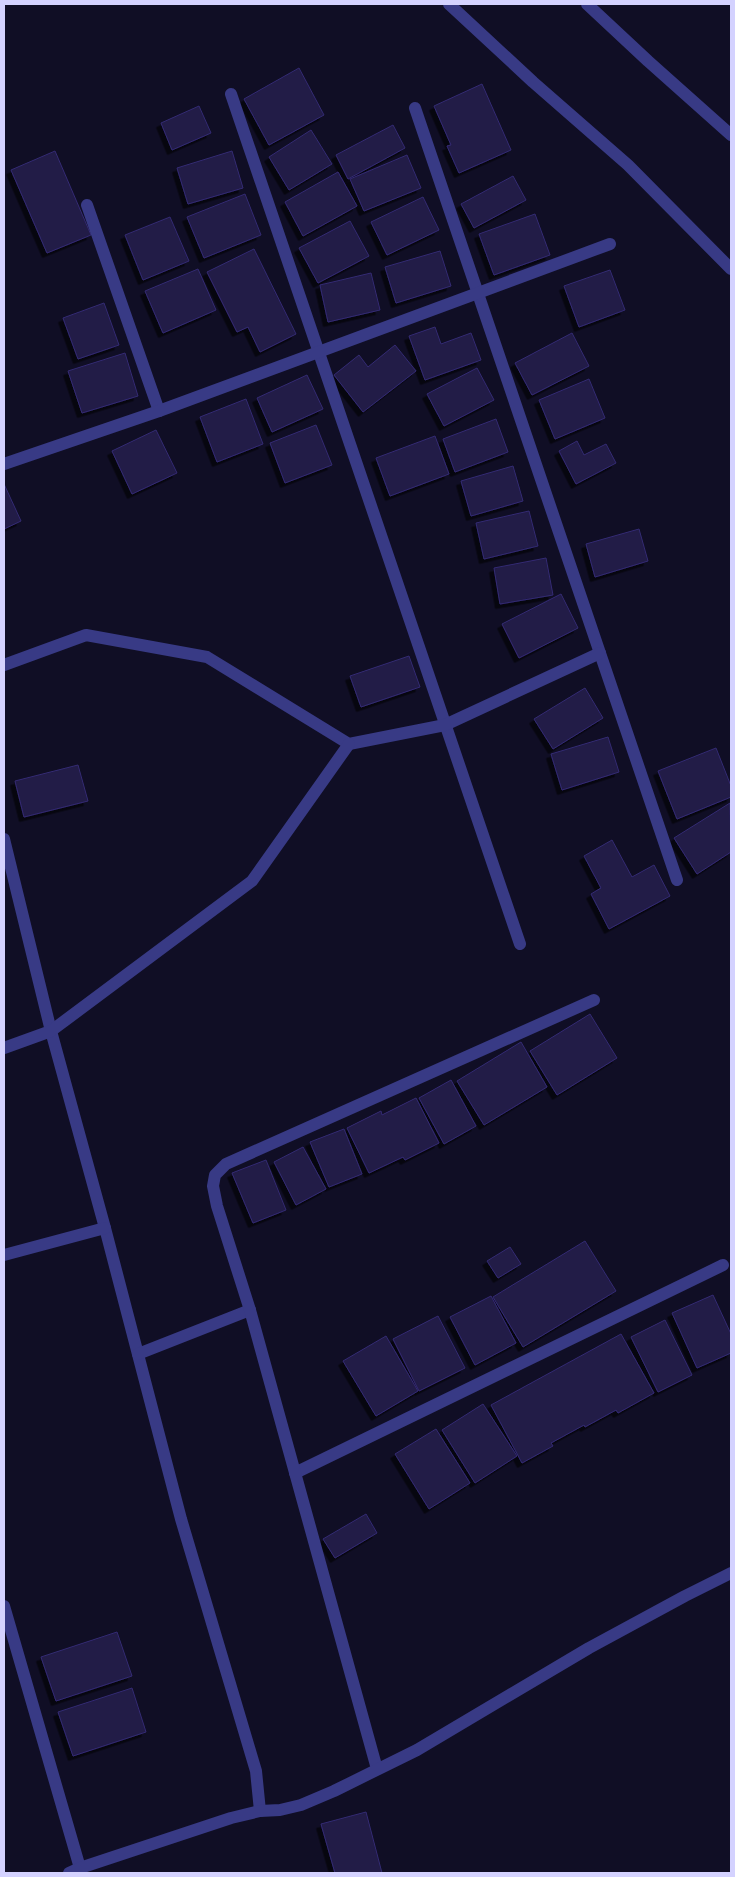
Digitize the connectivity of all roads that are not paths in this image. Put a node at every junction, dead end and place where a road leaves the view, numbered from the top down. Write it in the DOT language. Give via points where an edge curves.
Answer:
graph roads {
  1 [pos="449,4"];
  2 [pos="588,4"];
  3 [pos="231,94"];
  4 [pos="415,108"];
  5 [pos="731,135"];
  6 [pos="87,205"];
  7 [pos="610,244"];
  8 [pos="731,269"];
  9 [pos="478,294"];
  10 [pos="318,351"];
  11 [pos="159,411"];
  12 [pos="4,464"];
  13 [pos="600,653"];
  14 [pos="4,665"];
  15 [pos="445,725"];
  16 [pos="349,744"];
  17 [pos="4,839"];
  18 [pos="677,880"];
  19 [pos="520,944"];
  20 [pos="594,1000"];
  21 [pos="51,1031"];
  22 [pos="4,1048"];
  23 [pos="105,1228"];
  24 [pos="4,1255"];
  25 [pos="724,1265"];
  26 [pos="250,1310"];
  27 [pos="138,1354"];
  28 [pos="295,1473"];
  29 [pos="731,1573"];
  30 [pos="4,1606"];
  31 [pos="378,1770"];
  32 [pos="260,1811"];
  33 [pos="74,1870"];
  1 -- 8 [label="street" via="628,165"];
  2 -- 5 [label="street"];
  3 -- 10 [label="street"];
  4 -- 9 [label="street"];
  6 -- 11 [label="street"];
  7 -- 9 [label="street"];
  9 -- 10 [label="street"];
  9 -- 13 [label="street"];
  10 -- 11 [label="street"];
  10 -- 15 [label="street"];
  11 -- 12 [label="street"];
  13 -- 15 [label="street"];
  13 -- 18 [label="street"];
  14 -- 16 [label="street" via="86,635 207,657"];
  15 -- 16 [label="street"];
  15 -- 19 [label="street"];
  16 -- 21 [label="street" via="252,881"];
  17 -- 21 [label="street"];
  20 -- 26 [label="street" via="226,1164 215,1175 213,1186"];
  21 -- 22 [label="street"];
  21 -- 23 [label="street"];
  23 -- 24 [label="street"];
  23 -- 27 [label="street"];
  25 -- 28 [label="street"];
  26 -- 27 [label="street"];
  26 -- 28 [label="street"];
  27 -- 32 [label="street" via="182,1519 256,1771"];
  28 -- 31 [label="street"];
  29 -- 31 [label="street" via="589,1648"];
  30 -- 33 [label="street"];
  31 -- 32 [label="street" via="301,1805"];
  32 -- 33 [label="street"];
}
